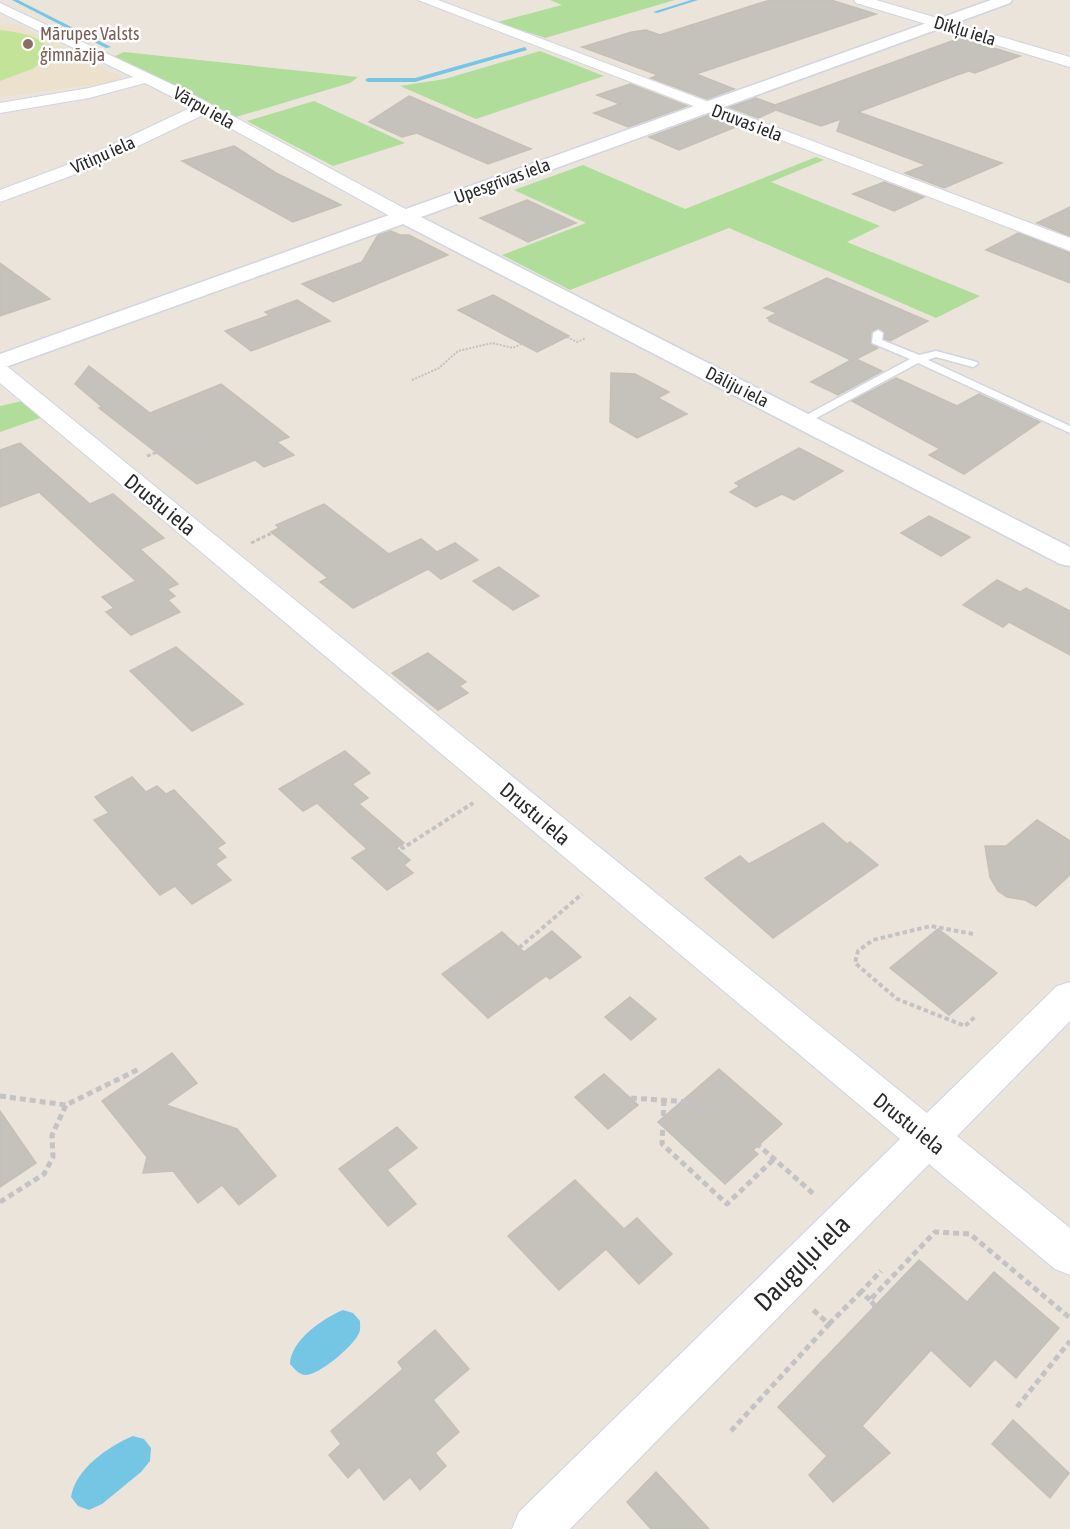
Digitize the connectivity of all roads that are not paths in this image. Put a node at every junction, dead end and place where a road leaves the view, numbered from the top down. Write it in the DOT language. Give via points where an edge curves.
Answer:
graph roads {
  1 [pos="425,0"];
  2 [pos="861,0"];
  3 [pos="1005,0"];
  4 [pos="0,8"];
  5 [pos="939,24"];
  6 [pos="1070,62"];
  7 [pos="148,78"];
  8 [pos="706,107"];
  9 [pos="0,108"];
  10 [pos="204,108"];
  11 [pos="0,196"];
  12 [pos="405,216"];
  13 [pos="1070,245"];
  14 [pos="878,333"];
  15 [pos="918,359"];
  16 [pos="973,364"];
  17 [pos="3,377"];
  18 [pos="803,421"];
  19 [pos="1070,430"];
  20 [pos="1070,558"];
  21 [pos="1070,997"];
  22 [pos="926,1138"];
  23 [pos="1070,1255"];
  24 [pos="536,1529"];
  1 -- 8 [label="street, Druvas iela"];
  2 -- 5 [label="street, Dikļu iela"];
  3 -- 5 [label="street, Upesgrīvas iela"];
  4 -- 7 [label="street, Vārpu iela"];
  5 -- 6 [label="street, Dikļu iela"];
  5 -- 8 [label="street, Upesgrīvas iela"];
  7 -- 9 [label="street"];
  7 -- 10 [label="street, Vārpu iela"];
  8 -- 12 [label="street, Upesgrīvas iela"];
  8 -- 13 [label="street, Druvas iela"];
  10 -- 11 [label="street, Vītiņu iela" via="96,160"];
  10 -- 12 [label="street, Vārpu iela"];
  12 -- 17 [label="street, Upesgrīvas iela"];
  12 -- 18 [label="street, Dāliju iela"];
  14 -- 15 [label="lane" via="876,341"];
  15 -- 16 [label="lane" via="936,354"];
  15 -- 18 [label="lane"];
  15 -- 19 [label="lane"];
  17 -- 22 [label="street, Drustu iela"];
  18 -- 20 [label="street, Dāliju iela"];
  21 -- 22 [label="street, Dauguļu iela"];
  22 -- 23 [label="street, Drustu iela"];
  22 -- 24 [label="street, Dauguļu iela"];
}
